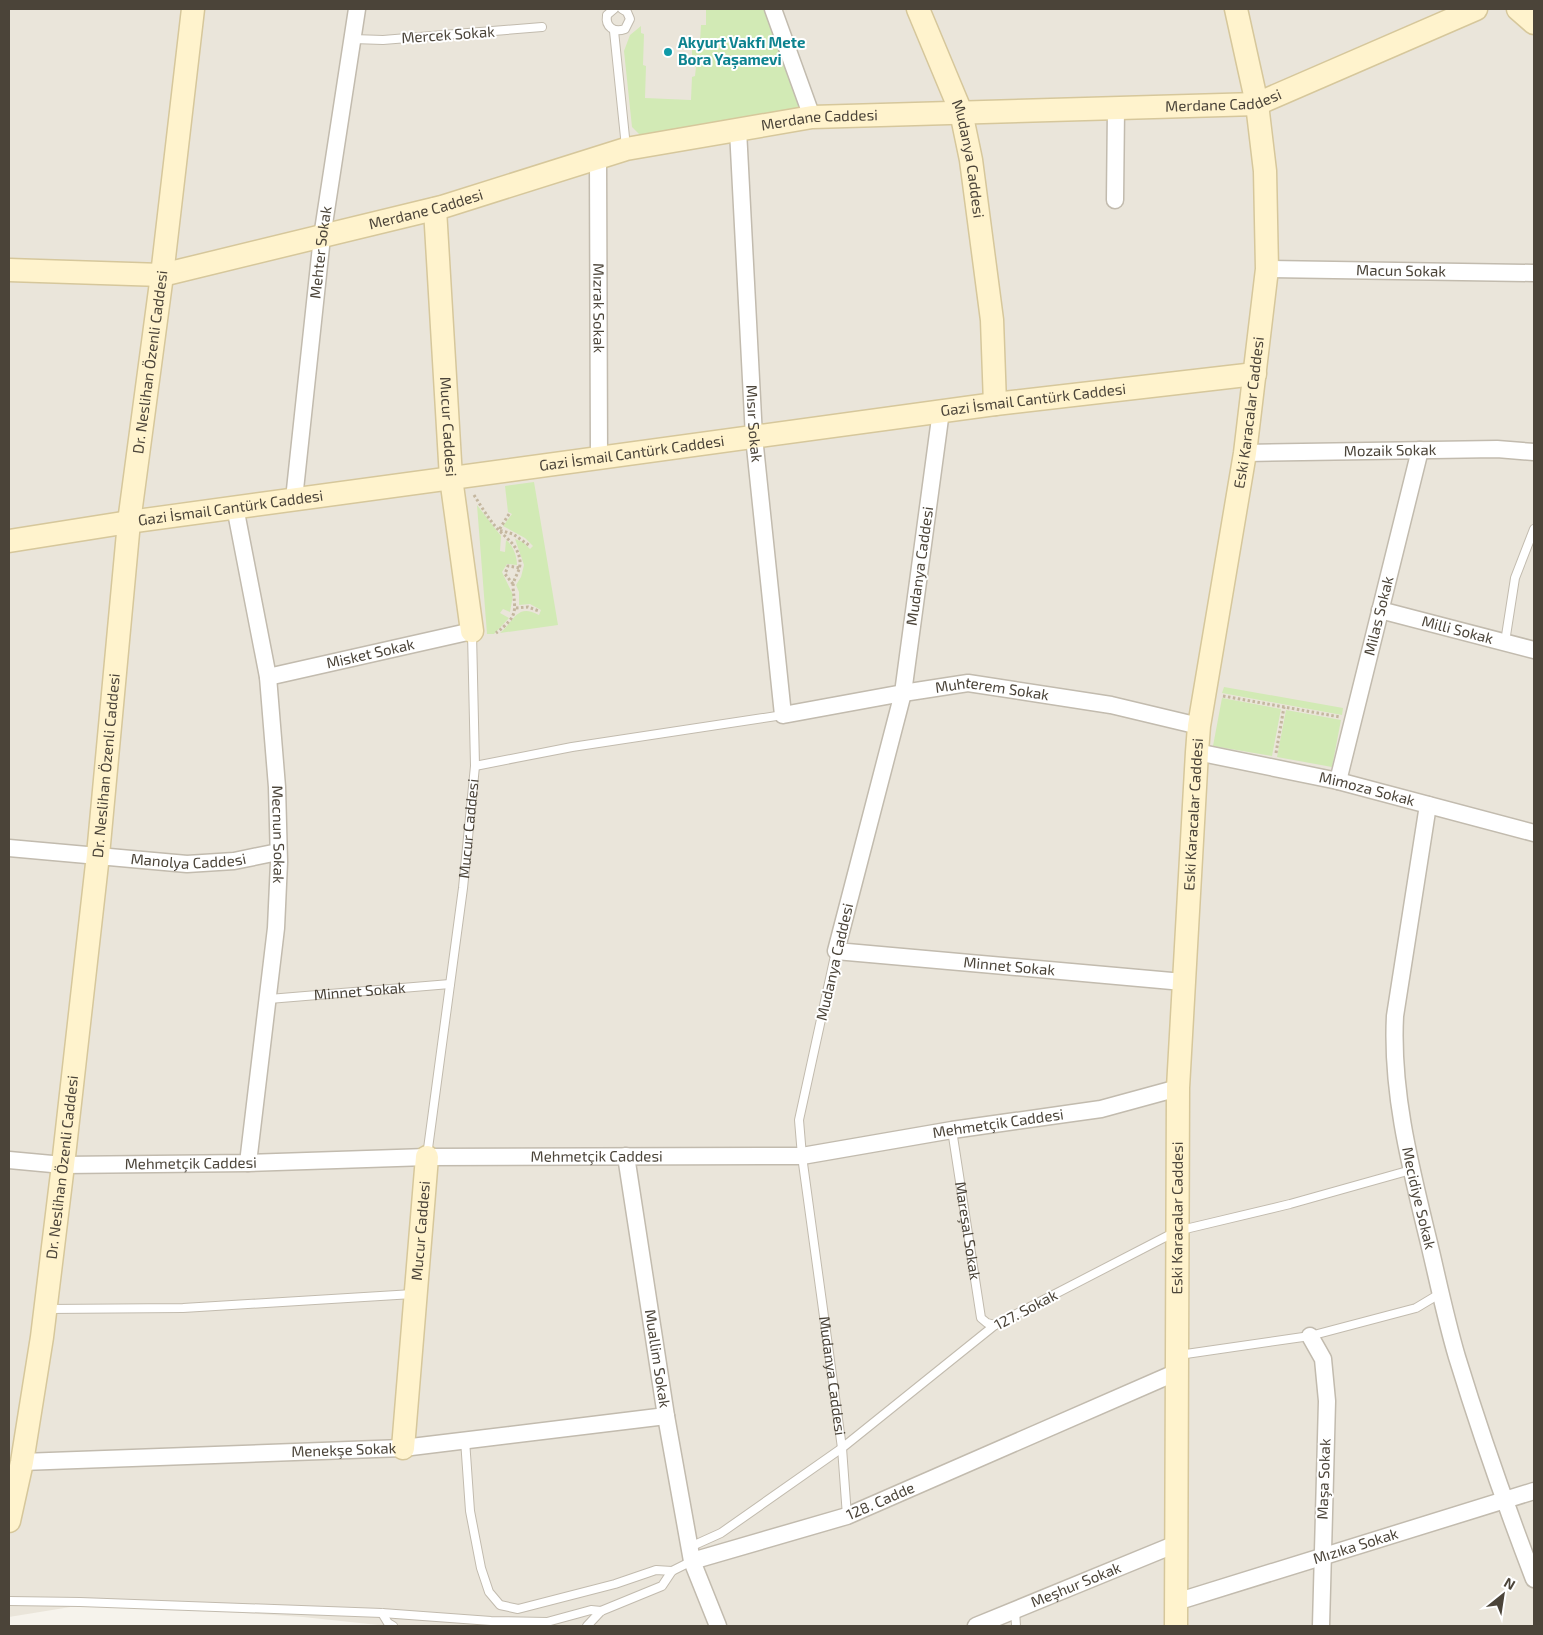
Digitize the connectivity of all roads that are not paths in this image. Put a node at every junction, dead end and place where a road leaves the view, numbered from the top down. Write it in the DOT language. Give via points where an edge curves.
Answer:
graph roads {
  1 [pos="193,9"];
  2 [pos="357,9"];
  3 [pos="613,9"];
  4 [pos="622,9"];
  5 [pos="773,9"];
  6 [pos="918,9"];
  7 [pos="1236,9"];
  8 [pos="1476,9"];
  9 [pos="542,27"];
  10 [pos="614,30"];
  11 [pos="353,40"];
  12 [pos="1257,104"];
  13 [pos="1116,108"];
  14 [pos="961,112"];
  15 [pos="812,117"];
  16 [pos="738,130"];
  17 [pos="626,149"];
  18 [pos="598,158"];
  19 [pos="1115,200"];
  20 [pos="435,209"];
  21 [pos="322,237"];
  22 [pos="1267,269"];
  23 [pos="9,270"];
  24 [pos="1534,273"];
  25 [pos="162,275"];
  26 [pos="1255,374"];
  27 [pos="995,404"];
  28 [pos="941,412"];
  29 [pos="754,437"];
  30 [pos="1420,450"];
  31 [pos="1534,452"];
  32 [pos="1244,453"];
  33 [pos="598,458"];
  34 [pos="456,477"];
  35 [pos="294,499"];
  36 [pos="234,508"];
  37 [pos="128,522"];
  38 [pos="1534,529"];
  39 [pos="9,541"];
  40 [pos="1380,610"];
  41 [pos="472,631"];
  42 [pos="1505,642"];
  43 [pos="1534,650"];
  44 [pos="268,677"];
  45 [pos="903,693"];
  46 [pos="782,715"];
  47 [pos="1199,726"];
  48 [pos="1197,752"];
  49 [pos="475,766"];
  50 [pos="1338,782"];
  51 [pos="1428,805"];
  52 [pos="1534,833"];
  53 [pos="9,848"];
  54 [pos="278,852"];
  55 [pos="98,855"];
  56 [pos="836,951"];
  57 [pos="1182,982"];
  58 [pos="450,984"];
  59 [pos="269,999"];
  60 [pos="1178,1088"];
  61 [pos="952,1130"];
  62 [pos="626,1156"];
  63 [pos="802,1156"];
  64 [pos="427,1158"];
  65 [pos="9,1160"];
  66 [pos="248,1163"];
  67 [pos="63,1165"];
  68 [pos="1411,1170"];
  69 [pos="1177,1232"];
  70 [pos="416,1293"];
  71 [pos="1441,1293"];
  72 [pos="46,1309"];
  73 [pos="995,1324"];
  74 [pos="1310,1336"];
  75 [pos="1177,1364"];
  76 [pos="666,1416"];
  77 [pos="465,1440"];
  78 [pos="403,1448"];
  79 [pos="842,1448"];
  80 [pos="22,1462"];
  81 [pos="1534,1491"];
  82 [pos="1504,1501"];
  83 [pos="848,1516"];
  84 [pos="9,1521"];
  85 [pos="1176,1544"];
  86 [pos="691,1554"];
  87 [pos="1321,1558"];
  88 [pos="672,1571"];
  89 [pos="1534,1579"];
  90 [pos="9,1601"];
  91 [pos="1176,1602"];
  92 [pos="601,1611"];
  93 [pos="382,1613"];
  94 [pos="1016,1618"];
  95 [pos="394,1626"];
  96 [pos="587,1626"];
  97 [pos="718,1626"];
  98 [pos="976,1626"];
  99 [pos="1176,1626"];
  100 [pos="1320,1626"];
  1 -- 25 [label="street, Dr. Neslihan Özenli Caddesi"];
  2 -- 11 [label="street, Mehter Sokak"];
  3 -- 10 [label="lane" via="606,19"];
  4 -- 10 [label="lane" via="629,15 629,23 625,29"];
  5 -- 15 [label="street"];
  6 -- 14 [label="street, Mudanya Caddesi"];
  7 -- 12 [label="street, Eski Karacalar Caddesi"];
  8 -- 12 [label="street, Merdane Caddesi"];
  9 -- 11 [label="lane, Mercek Sokak"];
  10 -- 17 [label="lane"];
  11 -- 21 [label="street, Mehter Sokak"];
  12 -- 13 [label="street, Merdane Caddesi"];
  12 -- 22 [label="street, Eski Karacalar Caddesi" via="1265,170"];
  13 -- 14 [label="street, Merdane Caddesi"];
  13 -- 19 [label="street"];
  14 -- 15 [label="street, Merdane Caddesi"];
  14 -- 27 [label="street, Mudanya Caddesi" via="983,241 992,320"];
  15 -- 16 [label="street, Merdane Caddesi"];
  16 -- 17 [label="street, Merdane Caddesi"];
  16 -- 29 [label="street, Mısır Sokak"];
  17 -- 18 [label="street, Merdane Caddesi"];
  18 -- 20 [label="street, Merdane Caddesi"];
  18 -- 33 [label="street, Mızrak Sokak"];
  20 -- 21 [label="street, Merdane Caddesi"];
  20 -- 34 [label="street, Mucur Caddesi"];
  21 -- 25 [label="street, Merdane Caddesi"];
  21 -- 35 [label="street, Mehter Sokak"];
  22 -- 24 [label="street, Macun Sokak"];
  22 -- 26 [label="street, Eski Karacalar Caddesi"];
  23 -- 25 [label="street, Merdane Caddesi"];
  25 -- 37 [label="street, Dr. Neslihan Özenli Caddesi"];
  26 -- 27 [label="street, Gazi İsmail Cantürk Caddesi"];
  26 -- 32 [label="street, Eski Karacalar Caddesi"];
  27 -- 28 [label="street, Gazi İsmail Cantürk Caddesi"];
  28 -- 29 [label="street, Gazi İsmail Cantürk Caddesi"];
  28 -- 45 [label="street, Mudanya Caddesi"];
  29 -- 33 [label="street, Gazi İsmail Cantürk Caddesi"];
  29 -- 46 [label="street, Mısır Sokak"];
  30 -- 31 [label="street, Mozaik Sokak"];
  30 -- 32 [label="street, Mozaik Sokak"];
  30 -- 40 [label="street, Milas Sokak"];
  32 -- 47 [label="street, Eski Karacalar Caddesi"];
  33 -- 34 [label="street, Gazi İsmail Cantürk Caddesi"];
  34 -- 35 [label="street, Gazi İsmail Cantürk Caddesi"];
  34 -- 41 [label="street, Mucur Caddesi"];
  35 -- 36 [label="street, Gazi İsmail Cantürk Caddesi"];
  36 -- 37 [label="street, Gazi İsmail Cantürk Caddesi"];
  36 -- 44 [label="street, Mecnun Sokak"];
  37 -- 39 [label="street, Gazi İsmail Cantürk Caddesi"];
  37 -- 55 [label="street, Dr. Neslihan Özenli Caddesi"];
  38 -- 42 [label="lane" via="1516,578"];
  40 -- 42 [label="street, Milli Sokak"];
  40 -- 50 [label="street, Milas Sokak"];
  41 -- 44 [label="street, Misket Sokak"];
  41 -- 49 [label="lane, Mucur Caddesi"];
  42 -- 43 [label="street, Milli Sokak"];
  44 -- 54 [label="street, Mecnun Sokak" via="277,787"];
  45 -- 46 [label="street, Muhterem Sokak"];
  45 -- 47 [label="street, Muhterem Sokak" via="968,684 991,686 1111,705"];
  45 -- 56 [label="street, Mudanya Caddesi"];
  46 -- 49 [label="lane" via="572,747"];
  47 -- 48 [label="street, Eski Karacalar Caddesi"];
  48 -- 50 [label="street, Mimoza Sokak"];
  48 -- 57 [label="street, Eski Karacalar Caddesi"];
  49 -- 58 [label="lane, Mucur Caddesi"];
  50 -- 51 [label="street, Mimoza Sokak"];
  51 -- 52 [label="street, Mimoza Sokak"];
  51 -- 68 [label="street, Mecidiye Sokak" via="1394,1033 1397,1086"];
  53 -- 55 [label="street, Manolya Caddesi"];
  54 -- 55 [label="street, Manolya Caddesi" via="212,864"];
  54 -- 59 [label="street, Mecnun Sokak" via="276,928"];
  55 -- 67 [label="street, Dr. Neslihan Özenli Caddesi"];
  56 -- 57 [label="street, Minnet Sokak"];
  56 -- 63 [label="lane, Mudanya Caddesi" via="799,1120"];
  57 -- 60 [label="street, Eski Karacalar Caddesi"];
  58 -- 59 [label="lane, Minnet Sokak"];
  58 -- 64 [label="lane, Mucur Caddesi"];
  59 -- 66 [label="street, Mecnun Sokak"];
  60 -- 61 [label="street, Mehmetçik Caddesi" via="1101,1109"];
  60 -- 69 [label="street, Eski Karacalar Caddesi"];
  61 -- 63 [label="street, Mehmetçik Caddesi"];
  61 -- 73 [label="lane, Mareşal Sokak" via="981,1318"];
  62 -- 63 [label="street, Mehmetçik Caddesi"];
  62 -- 64 [label="street, Mehmetçik Caddesi"];
  62 -- 76 [label="street, Muallim Sokak"];
  63 -- 79 [label="lane, Mudanya Caddesi"];
  64 -- 66 [label="street, Mehmetçik Caddesi"];
  64 -- 70 [label="street, Mucur Caddesi"];
  65 -- 67 [label="street, Mehmetçik Caddesi"];
  66 -- 67 [label="street, Mehmetçik Caddesi"];
  67 -- 72 [label="street, Dr. Neslihan Özenli Caddesi"];
  68 -- 69 [label="lane, 127. Sokak"];
  68 -- 71 [label="street, Mecidiye Sokak"];
  69 -- 73 [label="lane, 127. Sokak"];
  69 -- 75 [label="street, Eski Karacalar Caddesi"];
  70 -- 72 [label="lane" via="183,1308"];
  70 -- 78 [label="street, Mucur Caddesi"];
  71 -- 74 [label="lane" via="1416,1308"];
  71 -- 82 [label="street, Mecidiye Sokak" via="1457,1356"];
  72 -- 80 [label="street, Dr. Neslihan Özenli Caddesi"];
  73 -- 79 [label="lane, 127. Sokak"];
  74 -- 75 [label="lane"];
  74 -- 87 [label="street, Maşa Sokak" via="1324,1359 1327,1401"];
  75 -- 83 [label="street, 128. Cadde"];
  75 -- 85 [label="street, Eski Karacalar Caddesi"];
  76 -- 77 [label="street, Menekşe Sokak"];
  76 -- 86 [label="street, Muallim Sokak"];
  77 -- 78 [label="street, Menekşe Sokak"];
  77 -- 88 [label="lane" via="470,1510 481,1568 489,1592 500,1605 518,1609 656,1570"];
  78 -- 80 [label="street, Menekşe Sokak"];
  79 -- 83 [label="lane, Mudanya Caddesi"];
  79 -- 86 [label="lane, 127. Sokak"];
  80 -- 84 [label="street, Dr. Neslihan Özenli Caddesi"];
  81 -- 82 [label="street, Mızıka Sokak"];
  82 -- 87 [label="street, Mızıka Sokak"];
  82 -- 89 [label="street, Mecidiye Sokak"];
  83 -- 86 [label="street, 128. Cadde"];
  85 -- 91 [label="street, Eski Karacalar Caddesi"];
  85 -- 94 [label="street, Meşhur Sokak"];
  86 -- 88 [label="lane, 128. Cadde"];
  86 -- 97 [label="street, Muallim Sokak"];
  87 -- 91 [label="street, Mızıka Sokak"];
  87 -- 100 [label="street, Maşa Sokak"];
  88 -- 92 [label="lane, 128. Cadde" via="662,1586"];
  90 -- 93 [label="lane"];
  91 -- 99 [label="street, Eski Karacalar Caddesi"];
  92 -- 93 [label="lane" via="591,1610 547,1622 491,1622"];
  92 -- 96 [label="lane, 128. Cadde"];
  93 -- 95 [label="lane"];
  94 -- 98 [label="street, Meşhur Sokak"];
}
